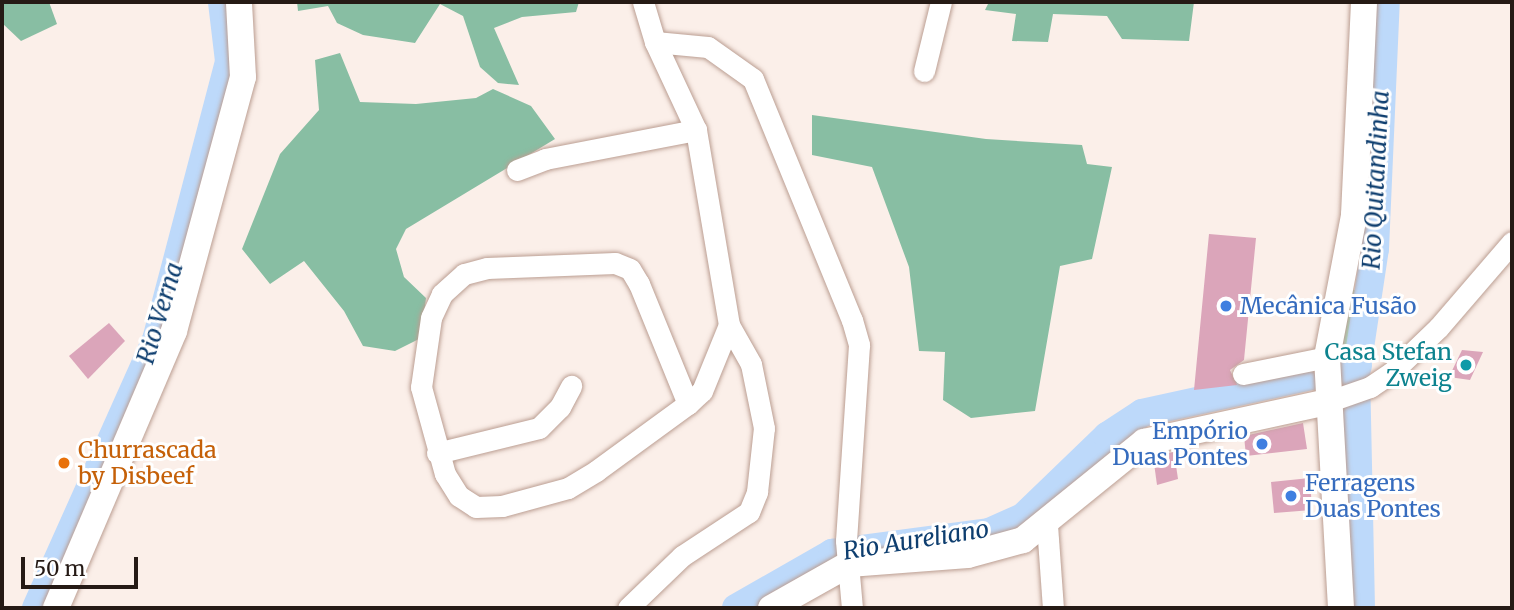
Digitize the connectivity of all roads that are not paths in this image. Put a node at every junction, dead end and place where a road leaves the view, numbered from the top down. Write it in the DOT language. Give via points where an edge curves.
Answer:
graph roads {
  1 [pos="239,2"];
  2 [pos="643,2"];
  3 [pos="941,2"];
  4 [pos="1364,2"];
  5 [pos="655,42"];
  6 [pos="925,71"];
  7 [pos="696,130"];
  8 [pos="517,170"];
  9 [pos="1512,242"];
  10 [pos="729,325"];
  11 [pos="1327,357"];
  12 [pos="1243,374"];
  13 [pos="571,386"];
  14 [pos="1327,402"];
  15 [pos="688,404"];
  16 [pos="437,453"];
  17 [pos="1047,525"];
  18 [pos="847,553"];
  19 [pos="56,608"];
  20 [pos="628,608"];
  21 [pos="771,608"];
  22 [pos="852,608"];
  23 [pos="1053,608"];
  24 [pos="1341,608"];
  1 -- 19 [label="main road" via="243,77 174,331"];
  2 -- 5 [label="street"];
  3 -- 6 [label="street"];
  4 -- 11 [label="main road" via="1354,215"];
  5 -- 7 [label="street"];
  5 -- 18 [label="street" via="708,47 753,79 852,320 859,356"];
  7 -- 8 [label="street" via="545,159"];
  7 -- 10 [label="street"];
  9 -- 14 [label="street" via="1439,327 1370,387"];
  10 -- 15 [label="street" via="712,377"];
  10 -- 20 [label="street" via="751,364 762,410 757,492 736,525 682,556"];
  11 -- 12 [label="street"];
  11 -- 14 [label="main road"];
  13 -- 16 [label="street" via="560,408 539,428"];
  14 -- 17 [label="main road" via="1144,442"];
  14 -- 24 [label="main road"];
  15 -- 16 [label="street" via="568,488 502,506 476,507 460,496"];
  15 -- 16 [label="street" via="630,269 604,262 487,268 464,274 442,294 431,318 421,387"];
  17 -- 18 [label="main road" via="1023,540 968,555"];
  17 -- 23 [label="street"];
  18 -- 21 [label="main road"];
  18 -- 22 [label="street"];
}
